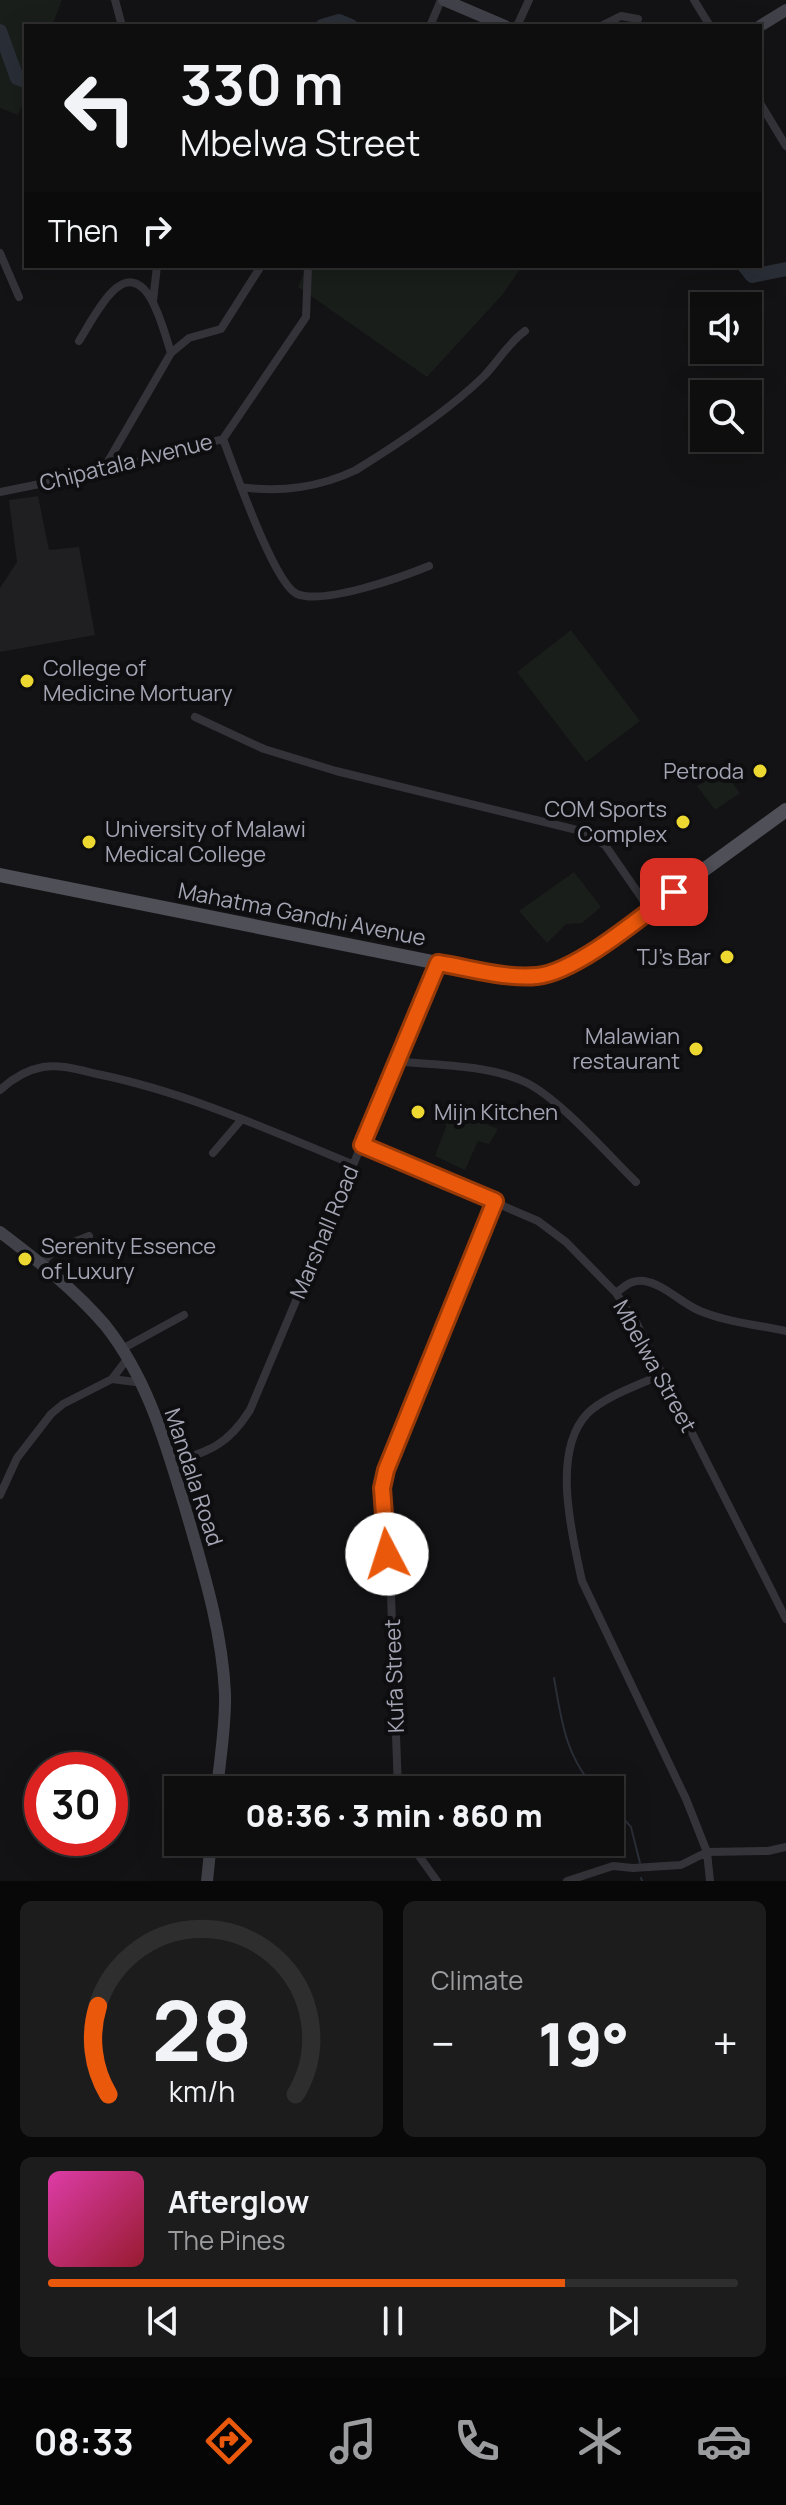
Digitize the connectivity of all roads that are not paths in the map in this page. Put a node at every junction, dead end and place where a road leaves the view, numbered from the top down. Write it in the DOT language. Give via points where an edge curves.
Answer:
graph roads {
  1 [pos="115,0"];
  2 [pos="442,0"];
  3 [pos="529,0"];
  4 [pos="694,0"];
  5 [pos="786,10"];
  6 [pos="638,19"];
  7 [pos="121,24"];
  8 [pos="431,24"];
  9 [pos="500,24"];
  10 [pos="518,24"];
  11 [pos="605,24"];
  12 [pos="709,24"];
  13 [pos="762,25"];
  14 [pos="762,106"];
  15 [pos="786,146"];
  16 [pos="0,253"];
  17 [pos="157,268"];
  18 [pos="260,268"];
  19 [pos="308,268"];
  20 [pos="19,297"];
  21 [pos="152,302"];
  22 [pos="525,331"];
  23 [pos="79,341"];
  24 [pos="171,353"];
  25 [pos="223,439"];
  26 [pos="103,471"];
  27 [pos="241,487"];
  28 [pos="0,492"];
  29 [pos="429,566"];
  30 [pos="195,717"];
  31 [pos="786,810"];
  32 [pos="0,875"];
  33 [pos="650,910"];
  34 [pos="438,963"];
  35 [pos="396,1061"];
  36 [pos="0,1090"];
  37 [pos="242,1119"];
  38 [pos="362,1145"];
  39 [pos="213,1153"];
  40 [pos="352,1164"];
  41 [pos="636,1182"];
  42 [pos="495,1201"];
  43 [pos="0,1232"];
  44 [pos="89,1236"];
  45 [pos="41,1264"];
  46 [pos="616,1293"];
  47 [pos="184,1315"];
  48 [pos="786,1331"];
  49 [pos="125,1354"];
  50 [pos="663,1374"];
  51 [pos="112,1379"];
  52 [pos="143,1384"];
  53 [pos="171,1463"];
  54 [pos="0,1495"];
  55 [pos="786,1619"];
  56 [pos="218,1776"];
  57 [pos="397,1776"];
  58 [pos="786,1847"];
  59 [pos="707,1852"];
  60 [pos="210,1856"];
  61 [pos="419,1856"];
  62 [pos="207,1881"];
  63 [pos="437,1881"];
  64 [pos="567,1881"];
  65 [pos="710,1881"];
  1 -- 7 [label="street"];
  2 -- 8 [label="street"];
  2 -- 9 [label="street"];
  3 -- 10 [label="street"];
  4 -- 12 [label="street"];
  5 -- 13 [label="street"];
  6 -- 11 [label="street" via="621,16"];
  14 -- 15 [label="street"];
  16 -- 20 [label="street"];
  17 -- 21 [label="street"];
  18 -- 24 [label="street" via="221,329 189,338"];
  19 -- 25 [label="street, Chipatala Avenue" via="306,317"];
  21 -- 23 [label="street" via="142,286 119,286"];
  21 -- 24 [label="street"];
  22 -- 27 [label="street" via="482,378 356,470 295,488"];
  24 -- 26 [label="street"];
  25 -- 26 [label="street, Chipatala Avenue"];
  25 -- 27 [label="street"];
  26 -- 28 [label="street, Chipatala Avenue"];
  27 -- 29 [label="street" via="293,592 311,596 346,591"];
  30 -- 33 [label="street" via="296,759 577,830 605,845"];
  31 -- 33 [label="main road, Mahatma Gandhi Avenue"];
  32 -- 34 [label="main road, Mahatma Gandhi Avenue"];
  33 -- 34 [label="main road, Mahatma Gandhi Avenue" via="551,973 512,975"];
  34 -- 35 [label="street, Marshall Road"];
  35 -- 38 [label="street, Marshall Road"];
  35 -- 41 [label="street" via="523,1081 544,1092"];
  36 -- 37 [label="street" via="26,1072 46,1066 70,1068 163,1089"];
  37 -- 39 [label="street"];
  37 -- 40 [label="street"];
  38 -- 40 [label="street, Marshall Road"];
  38 -- 42 [label="street, Mbelwa Street"];
  40 -- 53 [label="street, Marshall Road" via="250,1410 222,1444"];
  42 -- 46 [label="street, Mbelwa Street" via="551,1229"];
  42 -- 57 [label="street, Kufa Street" via="382,1488"];
  43 -- 45 [label="street, Mandala Road"];
  44 -- 45 [label="street" via="56,1249"];
  45 -- 49 [label="street, Mandala Road" via="91,1310"];
  46 -- 48 [label="street" via="642,1280 717,1317"];
  46 -- 50 [label="street, Mbelwa Street"];
  47 -- 49 [label="street"];
  49 -- 51 [label="street"];
  49 -- 52 [label="street, Mandala Road"];
  50 -- 55 [label="street, Mbelwa Street"];
  50 -- 59 [label="street" via="588,1413 577,1428 566,1477 582,1581"];
  51 -- 52 [label="street"];
  51 -- 54 [label="street" via="51,1414 17,1458"];
  52 -- 53 [label="street, Mandala Road"];
  53 -- 56 [label="street, Mandala Road" via="218,1634 225,1695"];
  58 -- 59 [label="street"];
  59 -- 64 [label="street" via="681,1865 613,1866"];
  59 -- 65 [label="street"];
  60 -- 62 [label="street"];
  61 -- 63 [label="street"];
}
